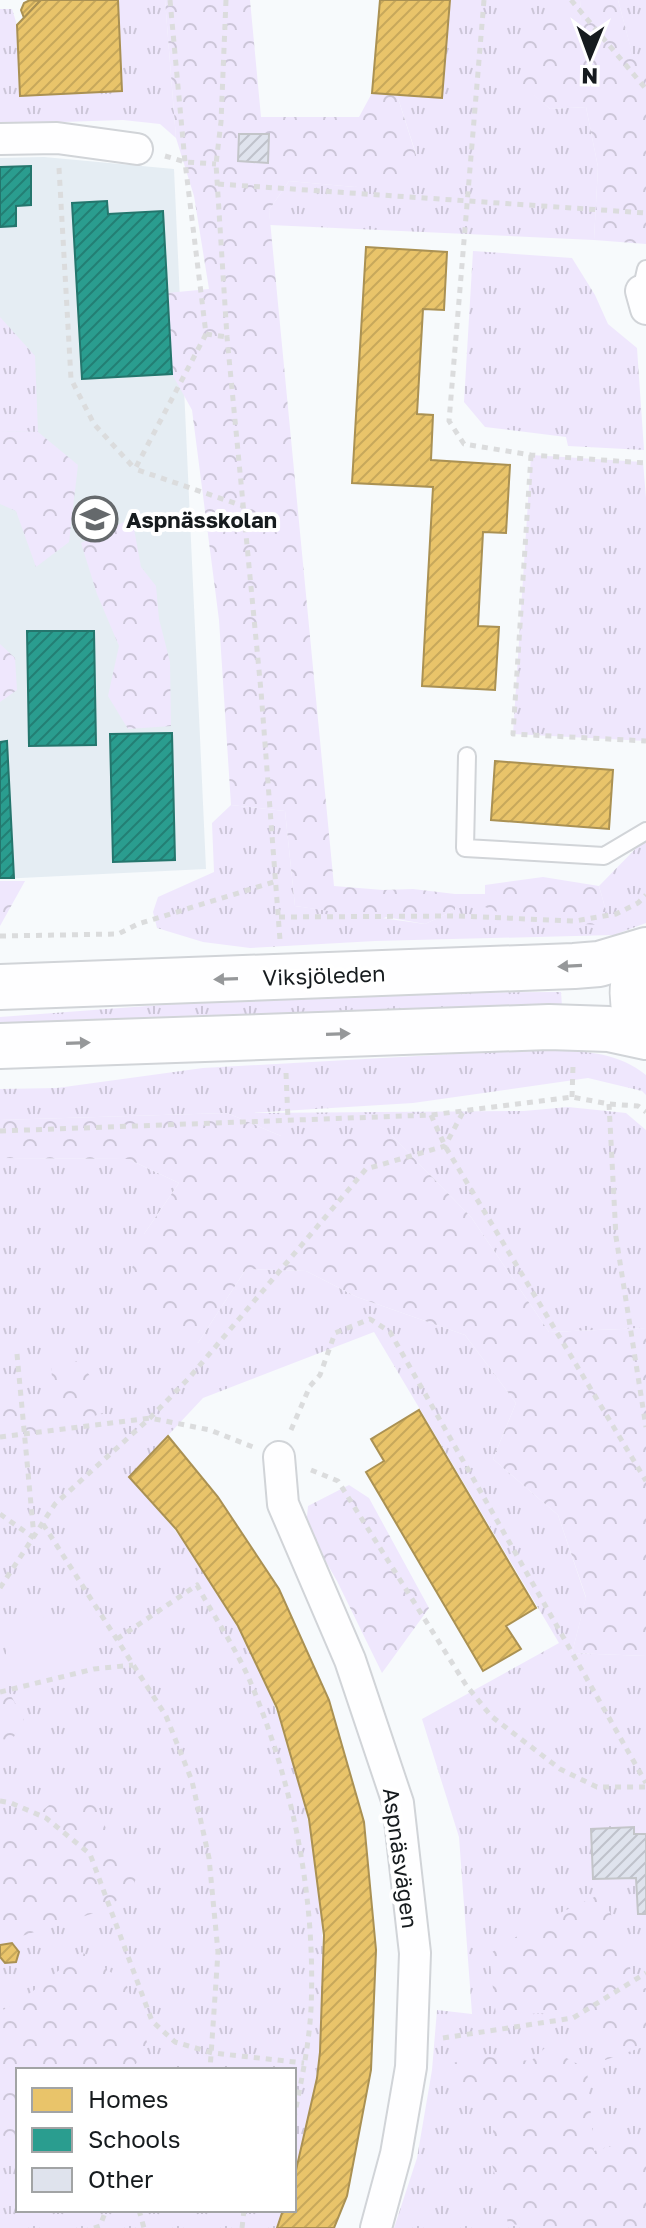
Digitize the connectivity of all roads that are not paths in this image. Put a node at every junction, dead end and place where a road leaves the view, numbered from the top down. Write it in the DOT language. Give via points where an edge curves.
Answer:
graph roads {
  1 [pos="0,139"];
  2 [pos="137,149"];
  3 [pos="467,756"];
  4 [pos="646,831"];
  5 [pos="646,951"];
  6 [pos="0,987"];
  7 [pos="646,1036"];
  8 [pos="0,1046"];
  9 [pos="279,1457"];
  10 [pos="376,2228"];
  1 -- 2 [label="street" via="57,138"];
  3 -- 4 [label="lane" via="465,848 604,856"];
  5 -- 6 [label="main road, Viksjöleden, one-way" via="574,966"];
  5 -- 7 [label="main road" via="632,984 632,1003"];
  8 -- 7 [label="main road, one-way" via="549,1027"];
  9 -- 10 [label="street, Aspnäsvägen" via="283,1504 350,1660 398,1803 415,1953 411,2067"];
}
